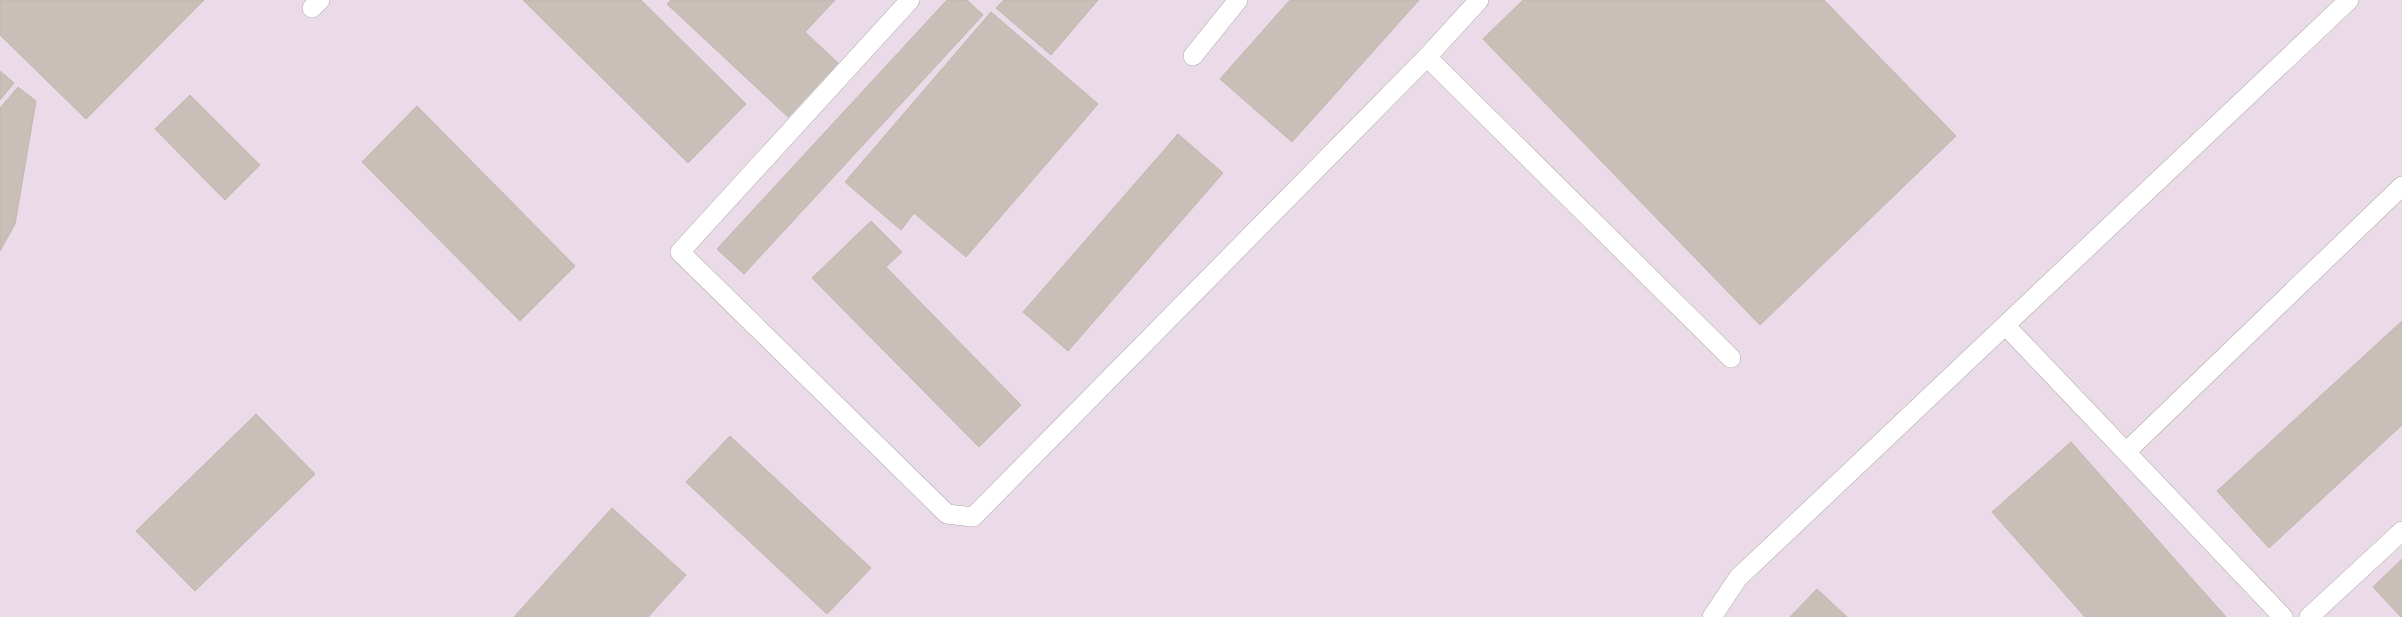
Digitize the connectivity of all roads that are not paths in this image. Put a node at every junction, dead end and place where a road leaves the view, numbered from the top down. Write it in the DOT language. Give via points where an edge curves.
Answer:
graph roads {
  1 [pos="910,0"];
  2 [pos="1238,0"];
  3 [pos="1479,0"];
  4 [pos="2349,0"];
  5 [pos="1194,56"];
  6 [pos="1427,57"];
  7 [pos="2402,186"];
  8 [pos="2006,326"];
  9 [pos="1731,358"];
  10 [pos="2126,452"];
  11 [pos="2402,531"];
  12 [pos="1712,617"];
  13 [pos="2283,617"];
  14 [pos="2309,617"];
  1 -- 6 [label="lane" via="680,252 947,514 973,517"];
  2 -- 5 [label="lane"];
  3 -- 6 [label="lane"];
  4 -- 8 [label="lane"];
  6 -- 9 [label="lane"];
  7 -- 10 [label="lane"];
  8 -- 10 [label="lane"];
  8 -- 12 [label="lane" via="1738,578"];
  10 -- 13 [label="lane"];
  11 -- 14 [label="lane"];
}
